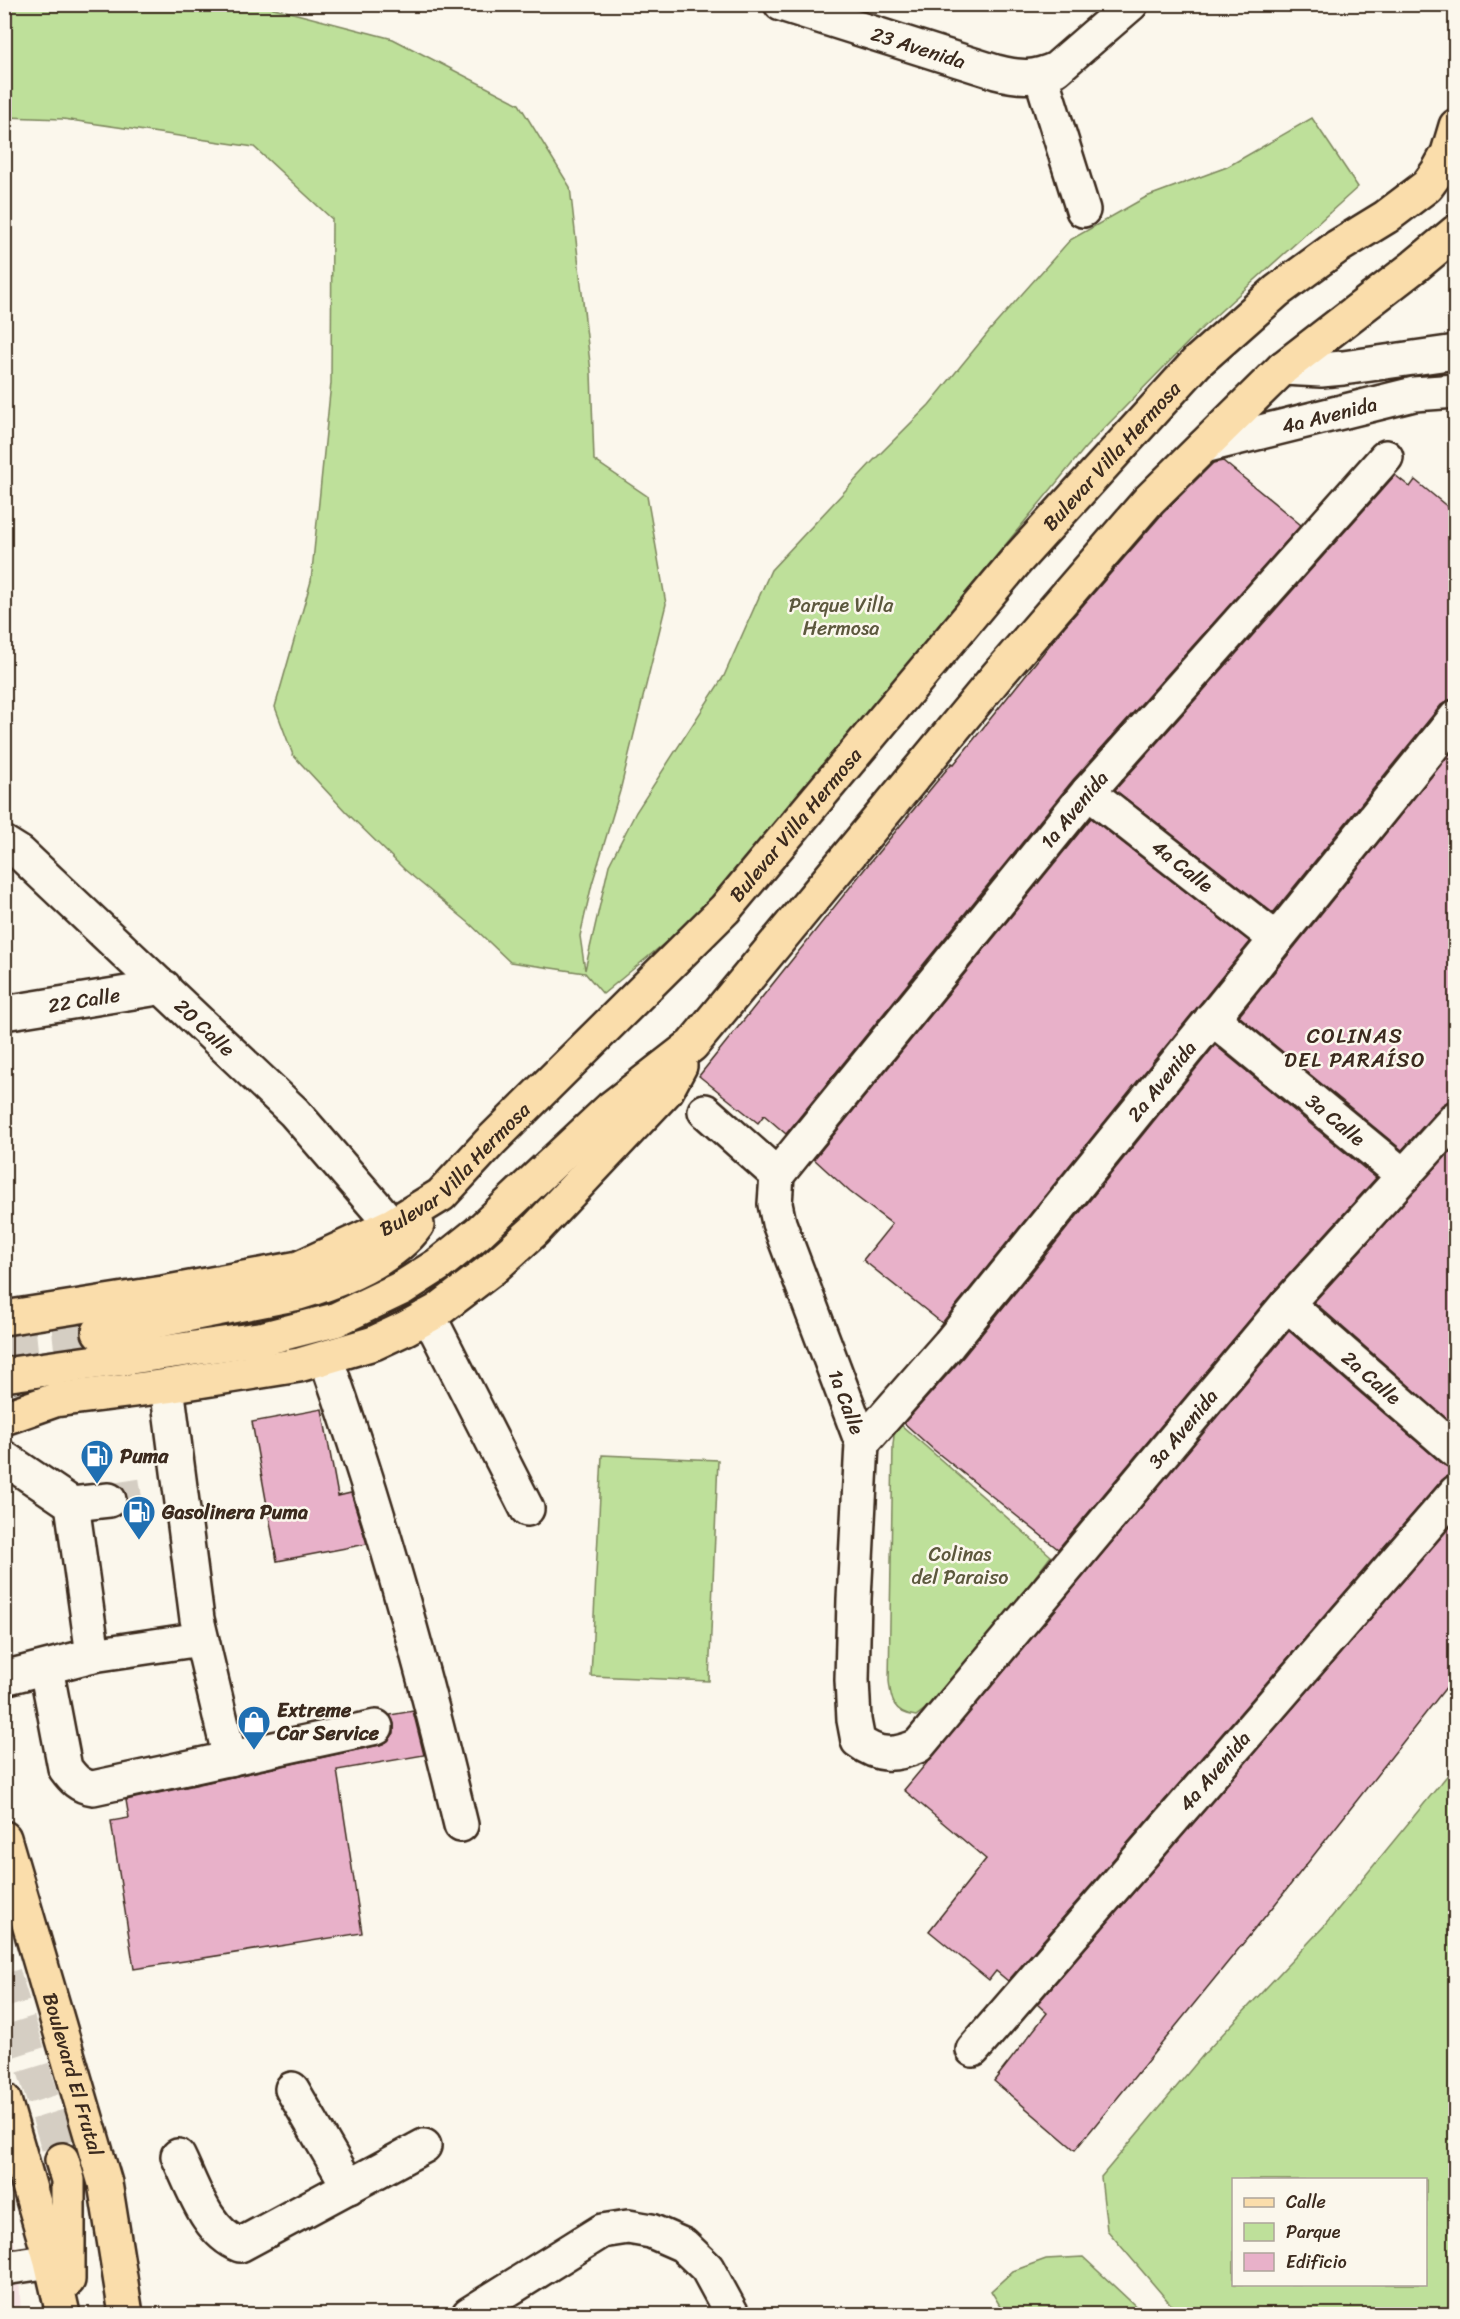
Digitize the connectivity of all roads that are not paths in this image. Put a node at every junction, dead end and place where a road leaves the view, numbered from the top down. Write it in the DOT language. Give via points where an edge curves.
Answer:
graph roads {
  1 [pos="781,4"];
  2 [pos="1131,4"];
  3 [pos="1049,72"];
  4 [pos="1455,126"];
  5 [pos="1083,210"];
  6 [pos="1455,232"];
  7 [pos="1455,352"];
  8 [pos="1283,368"];
  9 [pos="1455,392"];
  10 [pos="1204,446"];
  11 [pos="1386,457"];
  12 [pos="1455,717"];
  13 [pos="1088,792"];
  14 [pos="4,843"];
  15 [pos="1276,939"];
  16 [pos="164,987"];
  17 [pos="4,1013"];
  18 [pos="1212,1018"];
  19 [pos="681,1054"];
  20 [pos="705,1111"];
  21 [pos="1455,1118"];
  22 [pos="777,1174"];
  23 [pos="1404,1176"];
  24 [pos="439,1195"];
  25 [pos="392,1225"];
  26 [pos="1287,1304"];
  27 [pos="426,1317"];
  28 [pos="4,1318"];
  29 [pos="99,1332"];
  30 [pos="326,1358"];
  31 [pos="4,1375"];
  32 [pos="167,1386"];
  33 [pos="4,1418"];
  34 [pos="862,1443"];
  35 [pos="1455,1451"];
  36 [pos="4,1458"];
  37 [pos="1455,1492"];
  38 [pos="109,1500"];
  39 [pos="72,1504"];
  40 [pos="527,1509"];
  41 [pos="201,1639"];
  42 [pos="93,1655"];
  43 [pos="46,1668"];
  44 [pos="4,1678"];
  45 [pos="376,1727"];
  46 [pos="918,1746"];
  47 [pos="230,1759"];
  48 [pos="461,1825"];
  49 [pos="4,1838"];
  50 [pos="973,2050"];
  51 [pos="292,2089"];
  52 [pos="4,2100"];
  53 [pos="424,2146"];
  54 [pos="178,2156"];
  55 [pos="62,2160"];
  56 [pos="349,2187"];
  57 [pos="51,2260"];
  58 [pos="4,2268"];
  59 [pos="63,2314"];
  60 [pos="68,2314"];
  61 [pos="126,2314"];
  62 [pos="470,2314"];
  63 [pos="732,2314"];
  1 -- 3 [label="street, 23 Avenida" via="996,72 1028,78"];
  2 -- 3 [label="street"];
  3 -- 5 [label="street"];
  4 -- 24 [label="main road, Bulevar Villa Hermosa" via="1448,153 1427,186 1277,291 1197,362 1016,561 724,909"];
  6 -- 8 [label="main road"];
  7 -- 8 [label="street, 4a Avenida" via="1343,368"];
  8 -- 10 [label="main road"];
  9 -- 10 [label="street, 4a Avenida" via="1414,394"];
  10 -- 19 [label="main road" via="1149,500 997,676"];
  11 -- 13 [label="street, 1a Avenida"];
  12 -- 15 [label="street, 2a Avenida"];
  13 -- 15 [label="street, 4a Calle"];
  13 -- 22 [label="street, 1a Avenida"];
  14 -- 16 [label="street, 20 Calle" via="20,853"];
  15 -- 18 [label="street, 2a Avenida"];
  16 -- 17 [label="street, 22 Calle"];
  16 -- 25 [label="street, 20 Calle" via="294,1112"];
  18 -- 23 [label="street, 3a Calle"];
  18 -- 34 [label="street, 2a Avenida" via="949,1344"];
  19 -- 27 [label="main road" via="667,1090 534,1231 492,1269"];
  19 -- 31 [label="main road" via="611,1108 478,1233 438,1265 365,1307 335,1320 265,1338"];
  20 -- 22 [label="street"];
  21 -- 23 [label="street, 3a Avenida"];
  22 -- 34 [label="street, 1a Calle" via="775,1204 779,1223"];
  23 -- 26 [label="street, 3a Avenida"];
  24 -- 25 [label="main road, Bulevar Villa Hermosa"];
  24 -- 29 [label="main road" via="408,1238 342,1279 300,1293"];
  25 -- 28 [label="main road, Bulevar Villa Hermosa" via="299,1268"];
  26 -- 35 [label="street, 2a Calle"];
  26 -- 46 [label="street, 3a Avenida"];
  27 -- 30 [label="main road" via="374,1343"];
  27 -- 40 [label="street"];
  30 -- 32 [label="main road"];
  30 -- 48 [label="street" via="379,1519"];
  32 -- 33 [label="main road" via="55,1400"];
  32 -- 41 [label="street" via="167,1491"];
  34 -- 46 [label="street, 1a Calle" via="853,1668 858,1741 870,1751 886,1754"];
  36 -- 39 [label="street"];
  37 -- 50 [label="street, 4a Avenida"];
  38 -- 39 [label="street"];
  39 -- 42 [label="street"];
  41 -- 42 [label="street"];
  41 -- 47 [label="street"];
  42 -- 43 [label="street"];
  43 -- 44 [label="street"];
  43 -- 47 [label="street" via="65,1768 85,1787"];
  45 -- 47 [label="street"];
  49 -- 61 [label="main road, Boulevard El Frutal" via="105,2183"];
  51 -- 56 [label="street"];
  52 -- 57 [label="main road"];
  53 -- 56 [label="street"];
  54 -- 56 [label="street" via="204,2209 222,2235 240,2245"];
  55 -- 60 [label="main road" via="69,2180"];
  57 -- 58 [label="street"];
  57 -- 59 [label="main road"];
  62 -- 63 [label="street" via="602,2231 628,2227 651,2231 683,2245 707,2268"];
}
